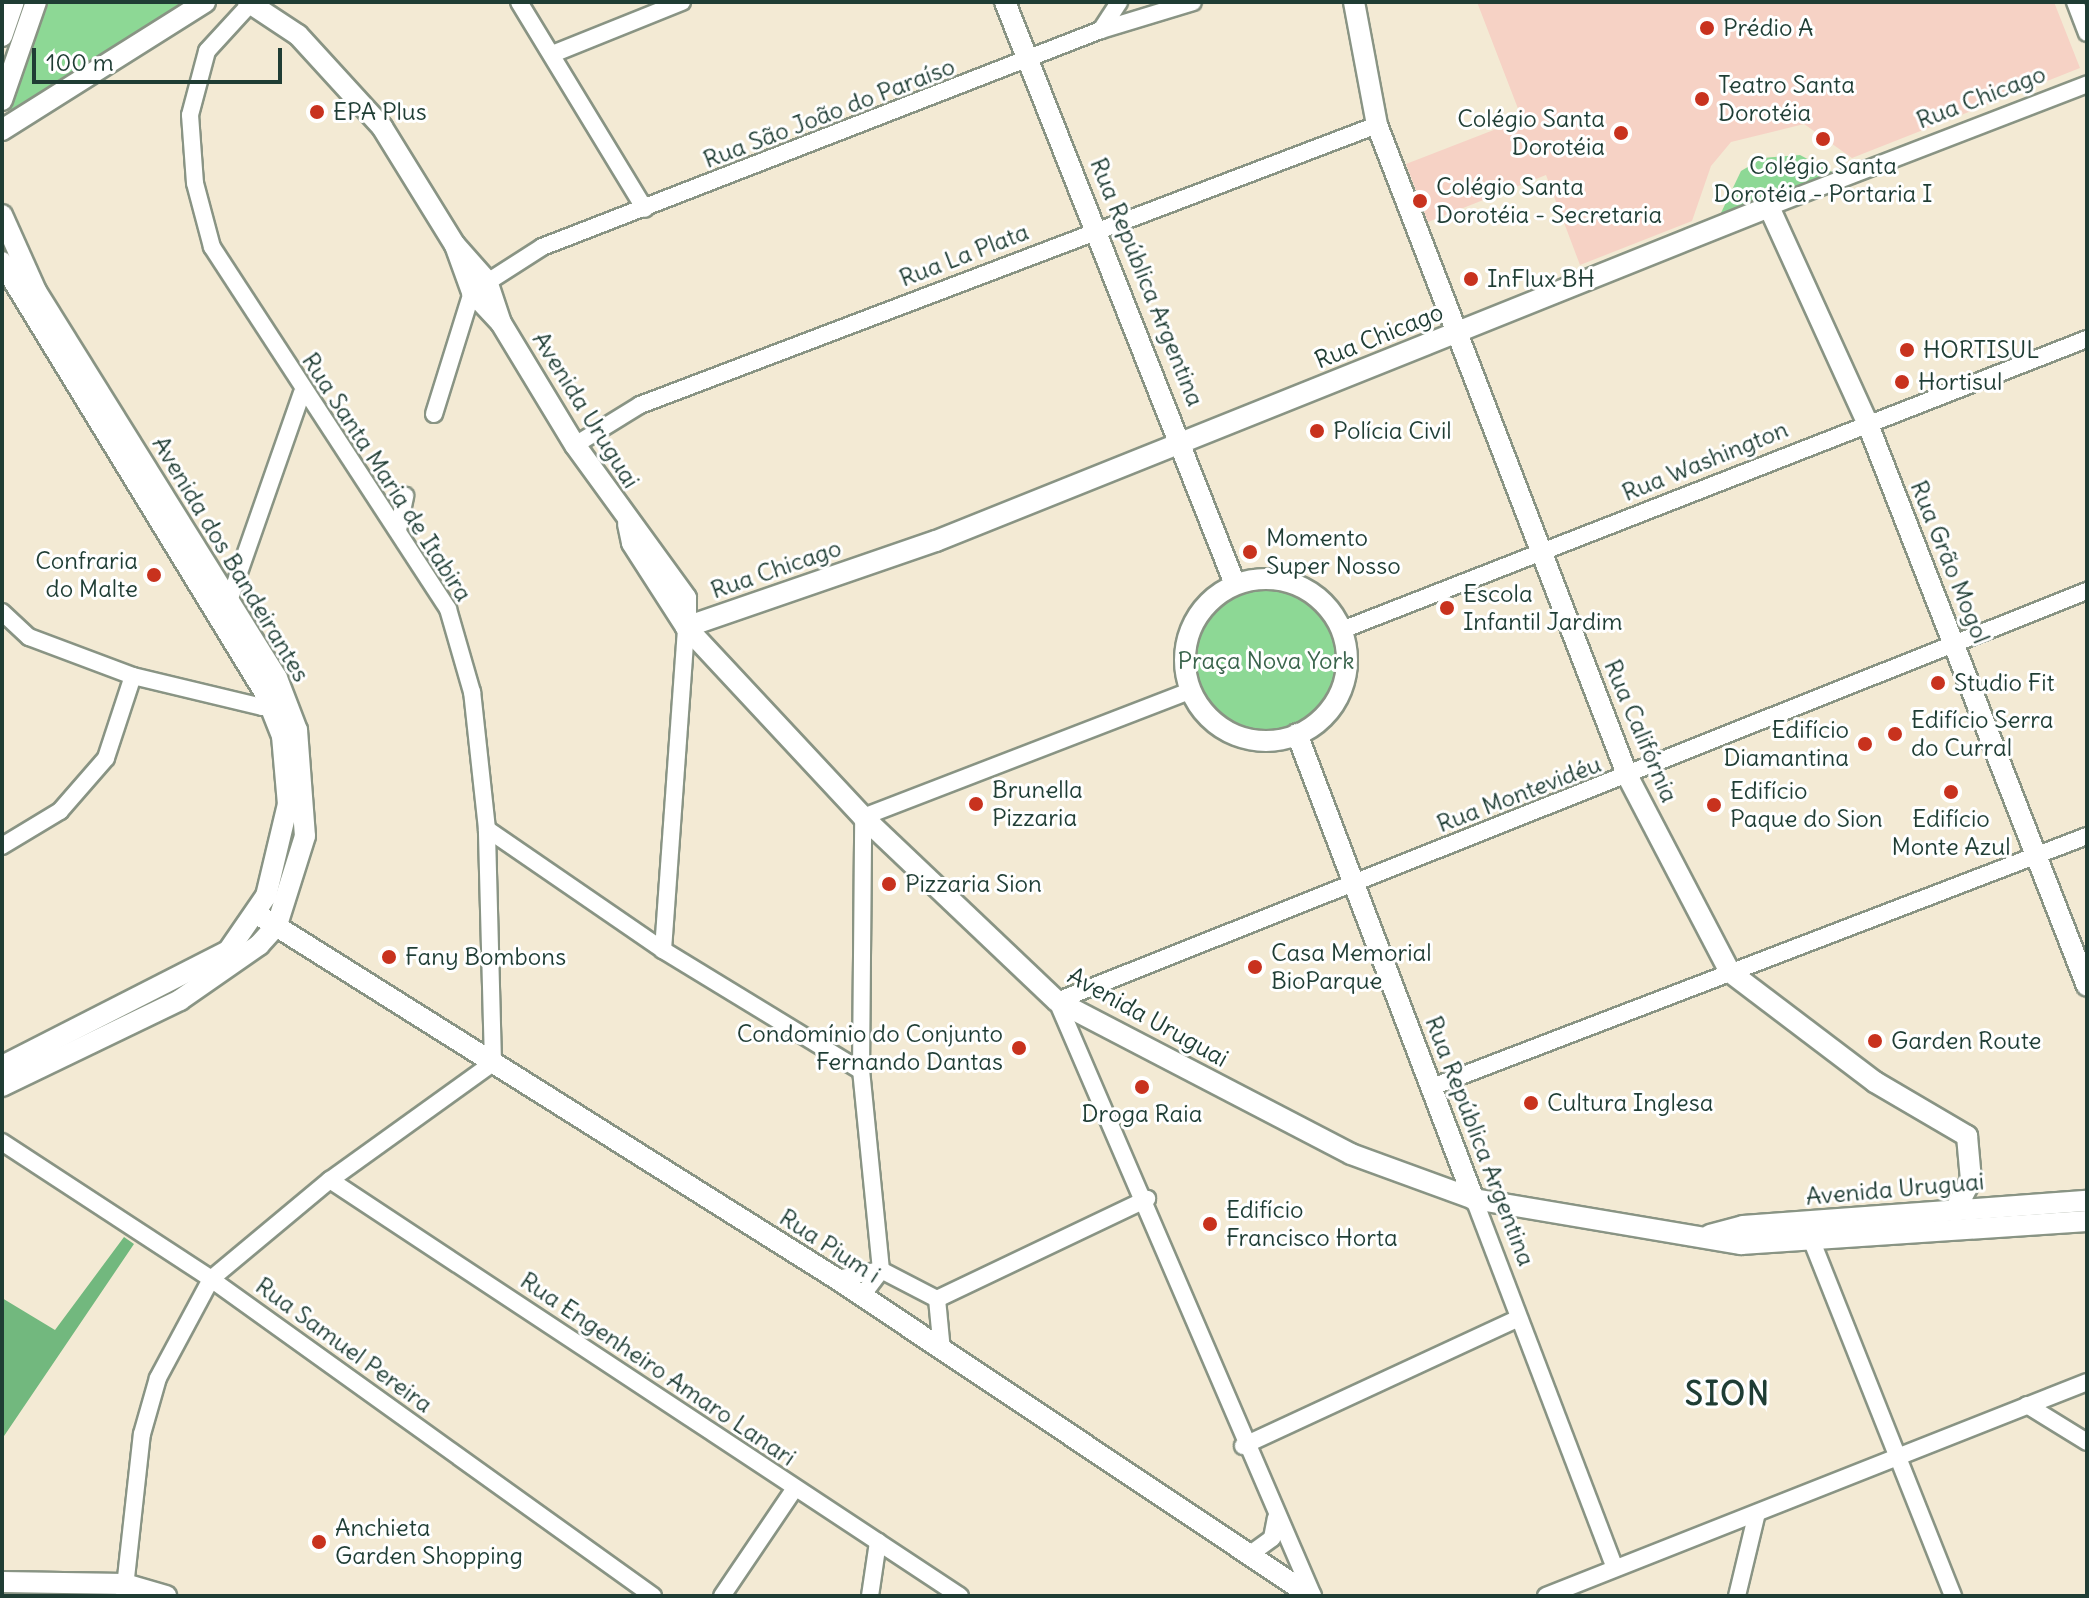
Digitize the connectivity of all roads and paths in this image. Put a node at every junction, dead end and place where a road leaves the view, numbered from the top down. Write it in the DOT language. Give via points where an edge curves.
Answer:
graph roads {
  1 [pos="14,2"];
  2 [pos="36,2"];
  3 [pos="205,2"];
  4 [pos="250,2"];
  5 [pos="519,2"];
  6 [pos="682,2"];
  7 [pos="1005,2"];
  8 [pos="1119,2"];
  9 [pos="1193,2"];
  10 [pos="1354,2"];
  11 [pos="2075,2"];
  12 [pos="1101,30"];
  13 [pos="2087,33"];
  14 [pos="2,36"];
  15 [pos="555,53"];
  16 [pos="1029,63"];
  17 [pos="2087,84"];
  18 [pos="2,100"];
  19 [pos="1377,125"];
  20 [pos="2,130"];
  21 [pos="1769,207"];
  22 [pos="645,209"];
  23 [pos="2,215"];
  24 [pos="1099,230"];
  25 [pos="2,262"];
  26 [pos="480,286"];
  27 [pos="1454,334"];
  28 [pos="2087,339"];
  29 [pos="302,393"];
  30 [pos="434,414"];
  31 [pos="1867,422"];
  32 [pos="1183,443"];
  33 [pos="575,445"];
  34 [pos="405,496"];
  35 [pos="398,530"];
  36 [pos="1541,554"];
  37 [pos="195,578"];
  38 [pos="1235,584"];
  39 [pos="2087,591"];
  40 [pos="229,601"];
  41 [pos="2,612"];
  42 [pos="686,627"];
  43 [pos="1342,630"];
  44 [pos="1955,645"];
  45 [pos="133,676"];
  46 [pos="1190,691"];
  47 [pos="280,704"];
  48 [pos="1297,734"];
  49 [pos="1628,777"];
  50 [pos="863,817"];
  51 [pos="487,829"];
  52 [pos="2087,836"];
  53 [pos="6,840"];
  54 [pos="2036,856"];
  55 [pos="1352,884"];
  56 [pos="257,914"];
  57 [pos="277,925"];
  58 [pos="259,945"];
  59 [pos="316,949"];
  60 [pos="663,950"];
  61 [pos="1730,972"];
  62 [pos="2087,986"];
  63 [pos="1057,1001"];
  64 [pos="493,1063"];
  65 [pos="2,1066"];
  66 [pos="861,1071"];
  67 [pos="2,1086"];
  68 [pos="1432,1087"];
  69 [pos="2,1142"];
  70 [pos="330,1180"];
  71 [pos="1971,1180"];
  72 [pos="1147,1199"];
  73 [pos="1474,1199"];
  74 [pos="2087,1201"];
  75 [pos="1990,1206"];
  76 [pos="1956,1208"];
  77 [pos="2087,1221"];
  78 [pos="2011,1223"];
  79 [pos="1710,1235"];
  80 [pos="1811,1239"];
  81 [pos="881,1270"];
  82 [pos="211,1279"];
  83 [pos="837,1279"];
  84 [pos="861,1297"];
  85 [pos="937,1299"];
  86 [pos="1519,1318"];
  87 [pos="942,1351"];
  88 [pos="2087,1382"];
  89 [pos="2027,1405"];
  90 [pos="2087,1442"];
  91 [pos="1243,1446"];
  92 [pos="1900,1458"];
  93 [pos="795,1488"];
  94 [pos="1757,1513"];
  95 [pos="1276,1518"];
  96 [pos="878,1542"];
  97 [pos="1249,1555"];
  98 [pos="1614,1566"];
  99 [pos="4,1582"];
  100 [pos="124,1590"];
  101 [pos="166,1596"];
  102 [pos="653,1596"];
  103 [pos="722,1596"];
  104 [pos="870,1596"];
  105 [pos="960,1596"];
  106 [pos="1312,1596"];
  107 [pos="1546,1596"];
  108 [pos="1737,1596"];
  109 [pos="1953,1596"];
  1 -- 14 [label="street"];
  2 -- 18 [label="street"];
  3 -- 20 [label="street"];
  4 -- 26 [label="street, Avenida Uruguai" via="343,78"];
  4 -- 29 [label="street, Rua Santa Maria de Itabira" via="207,51 190,115 195,183 212,247"];
  5 -- 15 [label="street"];
  6 -- 15 [label="street"];
  7 -- 16 [label="street, Rua República Argentina"];
  8 -- 12 [label="street"];
  9 -- 12 [label="street, Rua São João do Paraíso"];
  10 -- 19 [label="street, Rua Califórnia"];
  11 -- 13 [label="street"];
  12 -- 16 [label="street, Rua São João do Paraíso"];
  15 -- 22 [label="street"];
  16 -- 22 [label="street, Rua São João do Paraíso"];
  16 -- 24 [label="street, Rua República Argentina"];
  17 -- 21 [label="street, Rua Chicago"];
  19 -- 24 [label="street, Rua La Plata"];
  19 -- 27 [label="street, Rua Califórnia"];
  21 -- 27 [label="street, Rua Chicago"];
  21 -- 31 [label="street, Rua Grão Mogol"];
  22 -- 26 [label="street, Rua São João do Paraíso" via="542,247"];
  23 -- 40 [label="street, Avenida dos Bandeirantes" via="22,267"];
  24 -- 32 [label="street, Rua República Argentina"];
  24 -- 33 [label="street, Rua La Plata" via="640,405"];
  25 -- 37 [label="street, Avenida dos Bandeirantes"];
  26 -- 30 [label="street"];
  26 -- 33 [label="street, Avenida Uruguai"];
  27 -- 32 [label="street, Rua Chicago"];
  27 -- 36 [label="street, Rua Califórnia"];
  28 -- 31 [label="street, Rua Washington"];
  29 -- 35 [label="street, Rua Santa Maria de Itabira"];
  29 -- 40 [label="street"];
  31 -- 36 [label="street, Rua Washington"];
  31 -- 44 [label="street, Rua Grão Mogol"];
  32 -- 38 [label="street, Rua República Argentina"];
  32 -- 42 [label="street, Rua Chicago" via="936,541"];
  33 -- 42 [label="street, Avenida Uruguai" via="686,598"];
  34 -- 35 [label="street"];
  35 -- 51 [label="street, Rua Santa Maria de Itabira" via="448,609 472,692"];
  36 -- 43 [label="street, Rua Washington"];
  36 -- 49 [label="street, Rua Califórnia"];
  37 -- 40 [label="street"];
  37 -- 47 [label="street, Avenida dos Bandeirantes"];
  38 -- 43 [label="street" via="1276,577 1299,583"];
  38 -- 46 [label="street" via="1191,628 1184,667"];
  39 -- 44 [label="street, Rua Montevidéu"];
  40 -- 47 [label="street, Avenida dos Bandeirantes"];
  41 -- 45 [label="street" via="29,637"];
  42 -- 50 [label="street, Avenida Uruguai"];
  42 -- 60 [label="street"];
  43 -- 48 [label="street" via="1339,692 1319,722"];
  44 -- 49 [label="street, Rua Montevidéu"];
  44 -- 54 [label="street, Rua Grão Mogol"];
  45 -- 47 [label="street"];
  45 -- 53 [label="street" via="106,758 60,811"];
  46 -- 48 [label="street" via="1217,728 1236,736"];
  46 -- 50 [label="street"];
  47 -- 56 [label="street, Avenida dos Bandeirantes" via="287,812"];
  47 -- 57 [label="street, Avenida dos Bandeirantes" via="305,779 305,836"];
  48 -- 55 [label="street, Rua República Argentina"];
  49 -- 55 [label="street, Rua Montevidéu"];
  49 -- 61 [label="street, Rua Califórnia"];
  50 -- 63 [label="street, Avenida Uruguai"];
  50 -- 66 [label="street"];
  51 -- 60 [label="street"];
  51 -- 64 [label="street, Rua Santa Maria de Itabira"];
  52 -- 54 [label="street"];
  54 -- 61 [label="street"];
  54 -- 62 [label="street, Rua Grão Mogol"];
  55 -- 63 [label="street, Rua Montevidéu"];
  55 -- 68 [label="street, Rua República Argentina"];
  56 -- 57 [label="street, Rua Pium i"];
  56 -- 65 [label="street, Avenida dos Bandeirantes" via="207,965"];
  57 -- 58 [label="street, Avenida dos Bandeirantes"];
  57 -- 59 [label="street, Rua Pium i"];
  58 -- 59 [label="street"];
  58 -- 67 [label="street, Avenida dos Bandeirantes" via="180,1000"];
  59 -- 64 [label="street, Rua Pium i"];
  60 -- 66 [label="street"];
  61 -- 68 [label="street"];
  61 -- 71 [label="street, Rua Califórnia" via="1875,1082 1967,1136"];
  63 -- 72 [label="street"];
  63 -- 73 [label="street, Avenida Uruguai" via="1351,1154"];
  64 -- 70 [label="street"];
  64 -- 83 [label="street, Rua Pium i"];
  66 -- 81 [label="street"];
  68 -- 73 [label="street, Rua República Argentina"];
  69 -- 82 [label="street, Rua Samuel Pereira"];
  70 -- 82 [label="street"];
  70 -- 93 [label="street, Rua Engenheiro Amaro Lanari"];
  71 -- 75 [label="street"];
  71 -- 76 [label="street"];
  72 -- 85 [label="street"];
  72 -- 91 [label="street"];
  73 -- 79 [label="street, Avenida Uruguai"];
  73 -- 86 [label="street, Rua República Argentina"];
  74 -- 75 [label="street, Avenida Uruguai"];
  75 -- 76 [label="street, Avenida Uruguai"];
  75 -- 78 [label="street"];
  76 -- 79 [label="street, Avenida Uruguai"];
  77 -- 78 [label="street, Avenida Uruguai"];
  78 -- 80 [label="street, Avenida Uruguai"];
  79 -- 80 [label="street, Avenida Uruguai" via="1741,1244"];
  80 -- 92 [label="street"];
  81 -- 83 [label="street"];
  81 -- 84 [label="street"];
  81 -- 85 [label="street"];
  82 -- 100 [label="street" via="175,1339 150,1406"];
  82 -- 102 [label="street, Rua Samuel Pereira"];
  83 -- 84 [label="street, Rua Pium i"];
  84 -- 87 [label="street, Rua Pium i"];
  85 -- 87 [label="street"];
  86 -- 91 [label="street"];
  86 -- 98 [label="street, Rua República Argentina"];
  87 -- 97 [label="street, Rua Pium i"];
  88 -- 89 [label="street"];
  89 -- 90 [label="street"];
  89 -- 92 [label="street"];
  91 -- 95 [label="street"];
  92 -- 94 [label="street"];
  92 -- 109 [label="street"];
  93 -- 96 [label="street, Rua Engenheiro Amaro Lanari"];
  93 -- 103 [label="street"];
  94 -- 98 [label="street"];
  94 -- 108 [label="street"];
  95 -- 97 [label="street" via="1272,1538"];
  95 -- 106 [label="street"];
  96 -- 104 [label="street"];
  96 -- 105 [label="street, Rua Engenheiro Amaro Lanari"];
  97 -- 106 [label="street, Rua Pium i"];
  98 -- 107 [label="street"];
  99 -- 100 [label="street"];
  100 -- 101 [label="street"];
}
